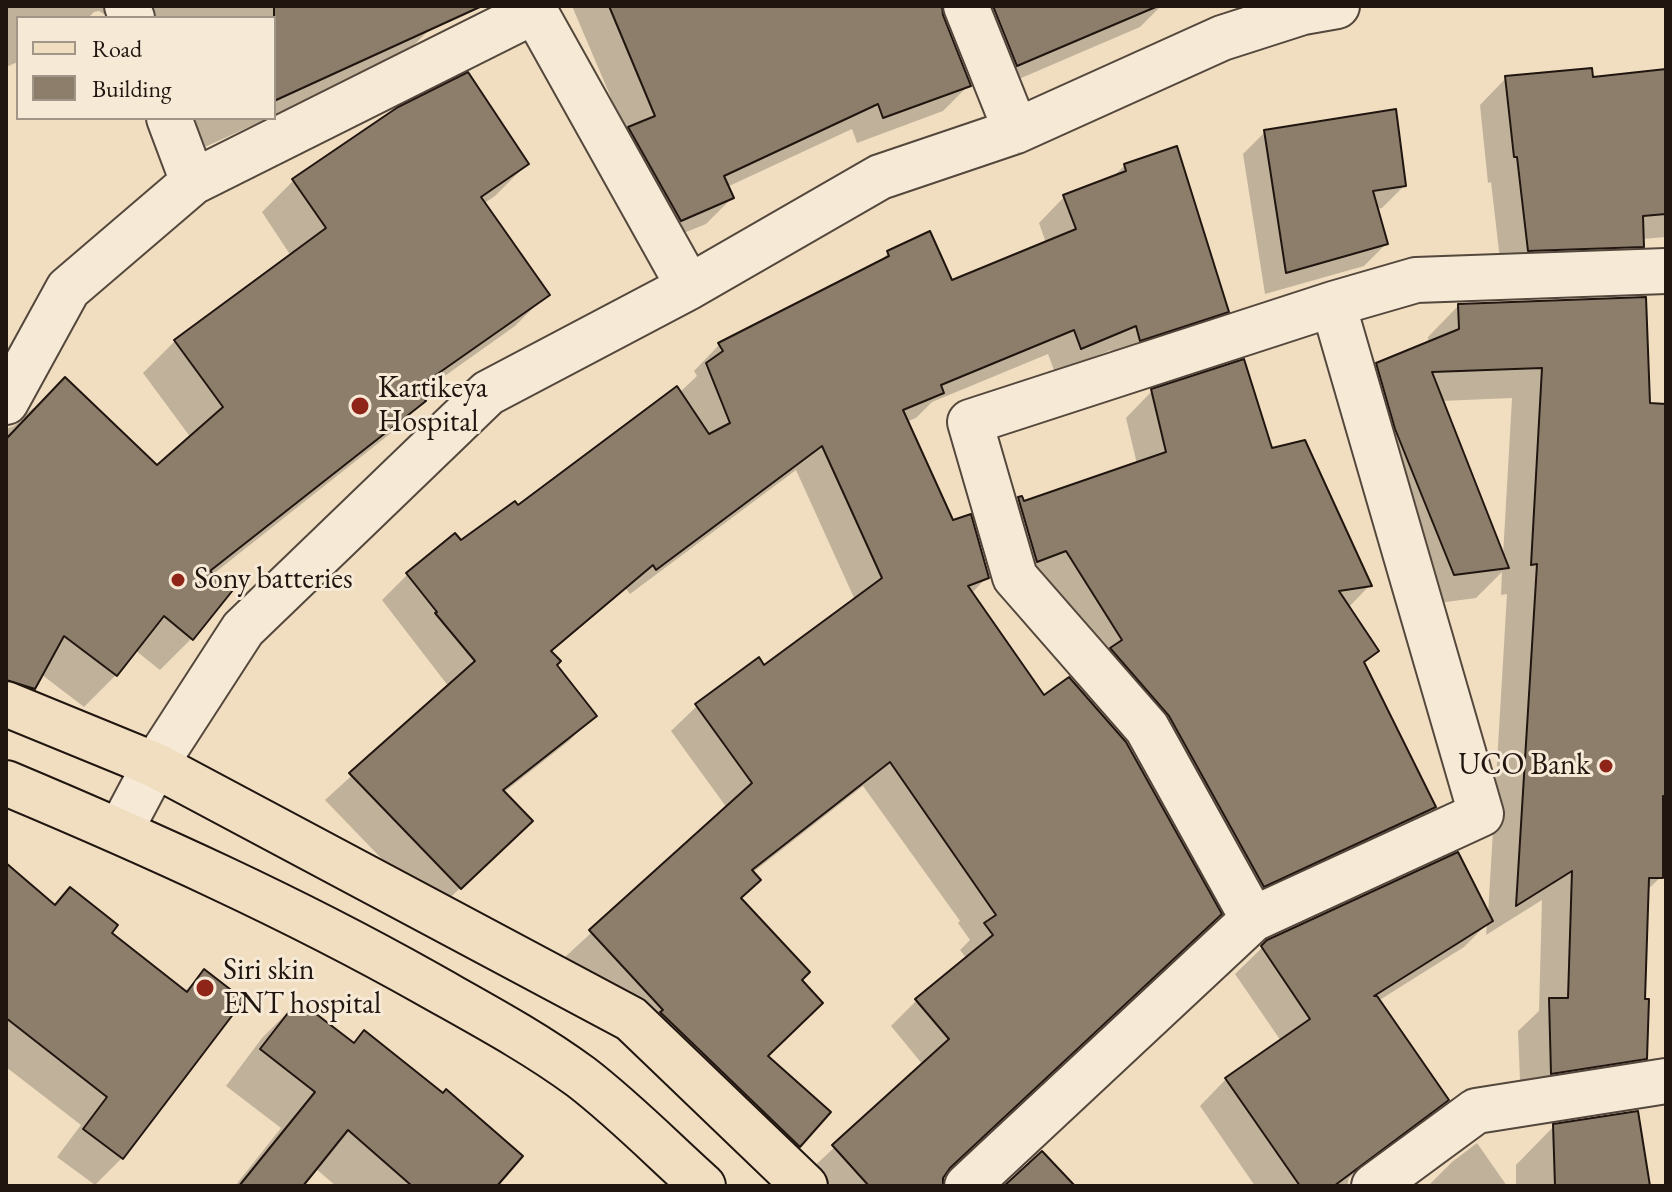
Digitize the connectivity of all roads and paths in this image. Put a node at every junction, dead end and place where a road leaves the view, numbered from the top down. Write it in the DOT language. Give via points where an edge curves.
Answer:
graph roads {
  1 [pos="966,6"];
  2 [pos="1337,6"];
  3 [pos="532,9"];
  4 [pos="1215,22"];
  5 [pos="170,120"];
  6 [pos="1016,131"];
  7 [pos="193,182"];
  8 [pos="1666,271"];
  9 [pos="689,287"];
  10 [pos="1333,304"];
  11 [pos="6,402"];
  12 [pos="6,704"];
  13 [pos="155,765"];
  14 [pos="6,783"];
  15 [pos="120,831"];
  16 [pos="1253,919"];
  17 [pos="1666,1081"];
  18 [pos="703,1186"];
  19 [pos="805,1186"];
  20 [pos="967,1186"];
  21 [pos="1374,1186"];
  1 -- 6 [label="street"];
  2 -- 4 [label="street"];
  3 -- 7 [label="street"];
  3 -- 9 [label="street"];
  4 -- 6 [label="street"];
  5 -- 7 [label="street"];
  6 -- 9 [label="street" via="880,177"];
  7 -- 11 [label="street" via="68,289"];
  8 -- 10 [label="street" via="1416,280"];
  9 -- 13 [label="street" via="488,393 243,629"];
  10 -- 16 [label="street" via="1481,814"];
  10 -- 16 [label="street" via="970,422 1015,577 1147,728"];
  12 -- 13 [label="main road"];
  13 -- 15 [label="street"];
  13 -- 19 [label="main road" via="631,1019"];
  14 -- 15 [label="main road"];
  15 -- 18 [label="main road" via="261,896 525,1038 583,1079"];
  16 -- 20 [label="street"];
  17 -- 21 [label="street" via="1476,1111"];
}
